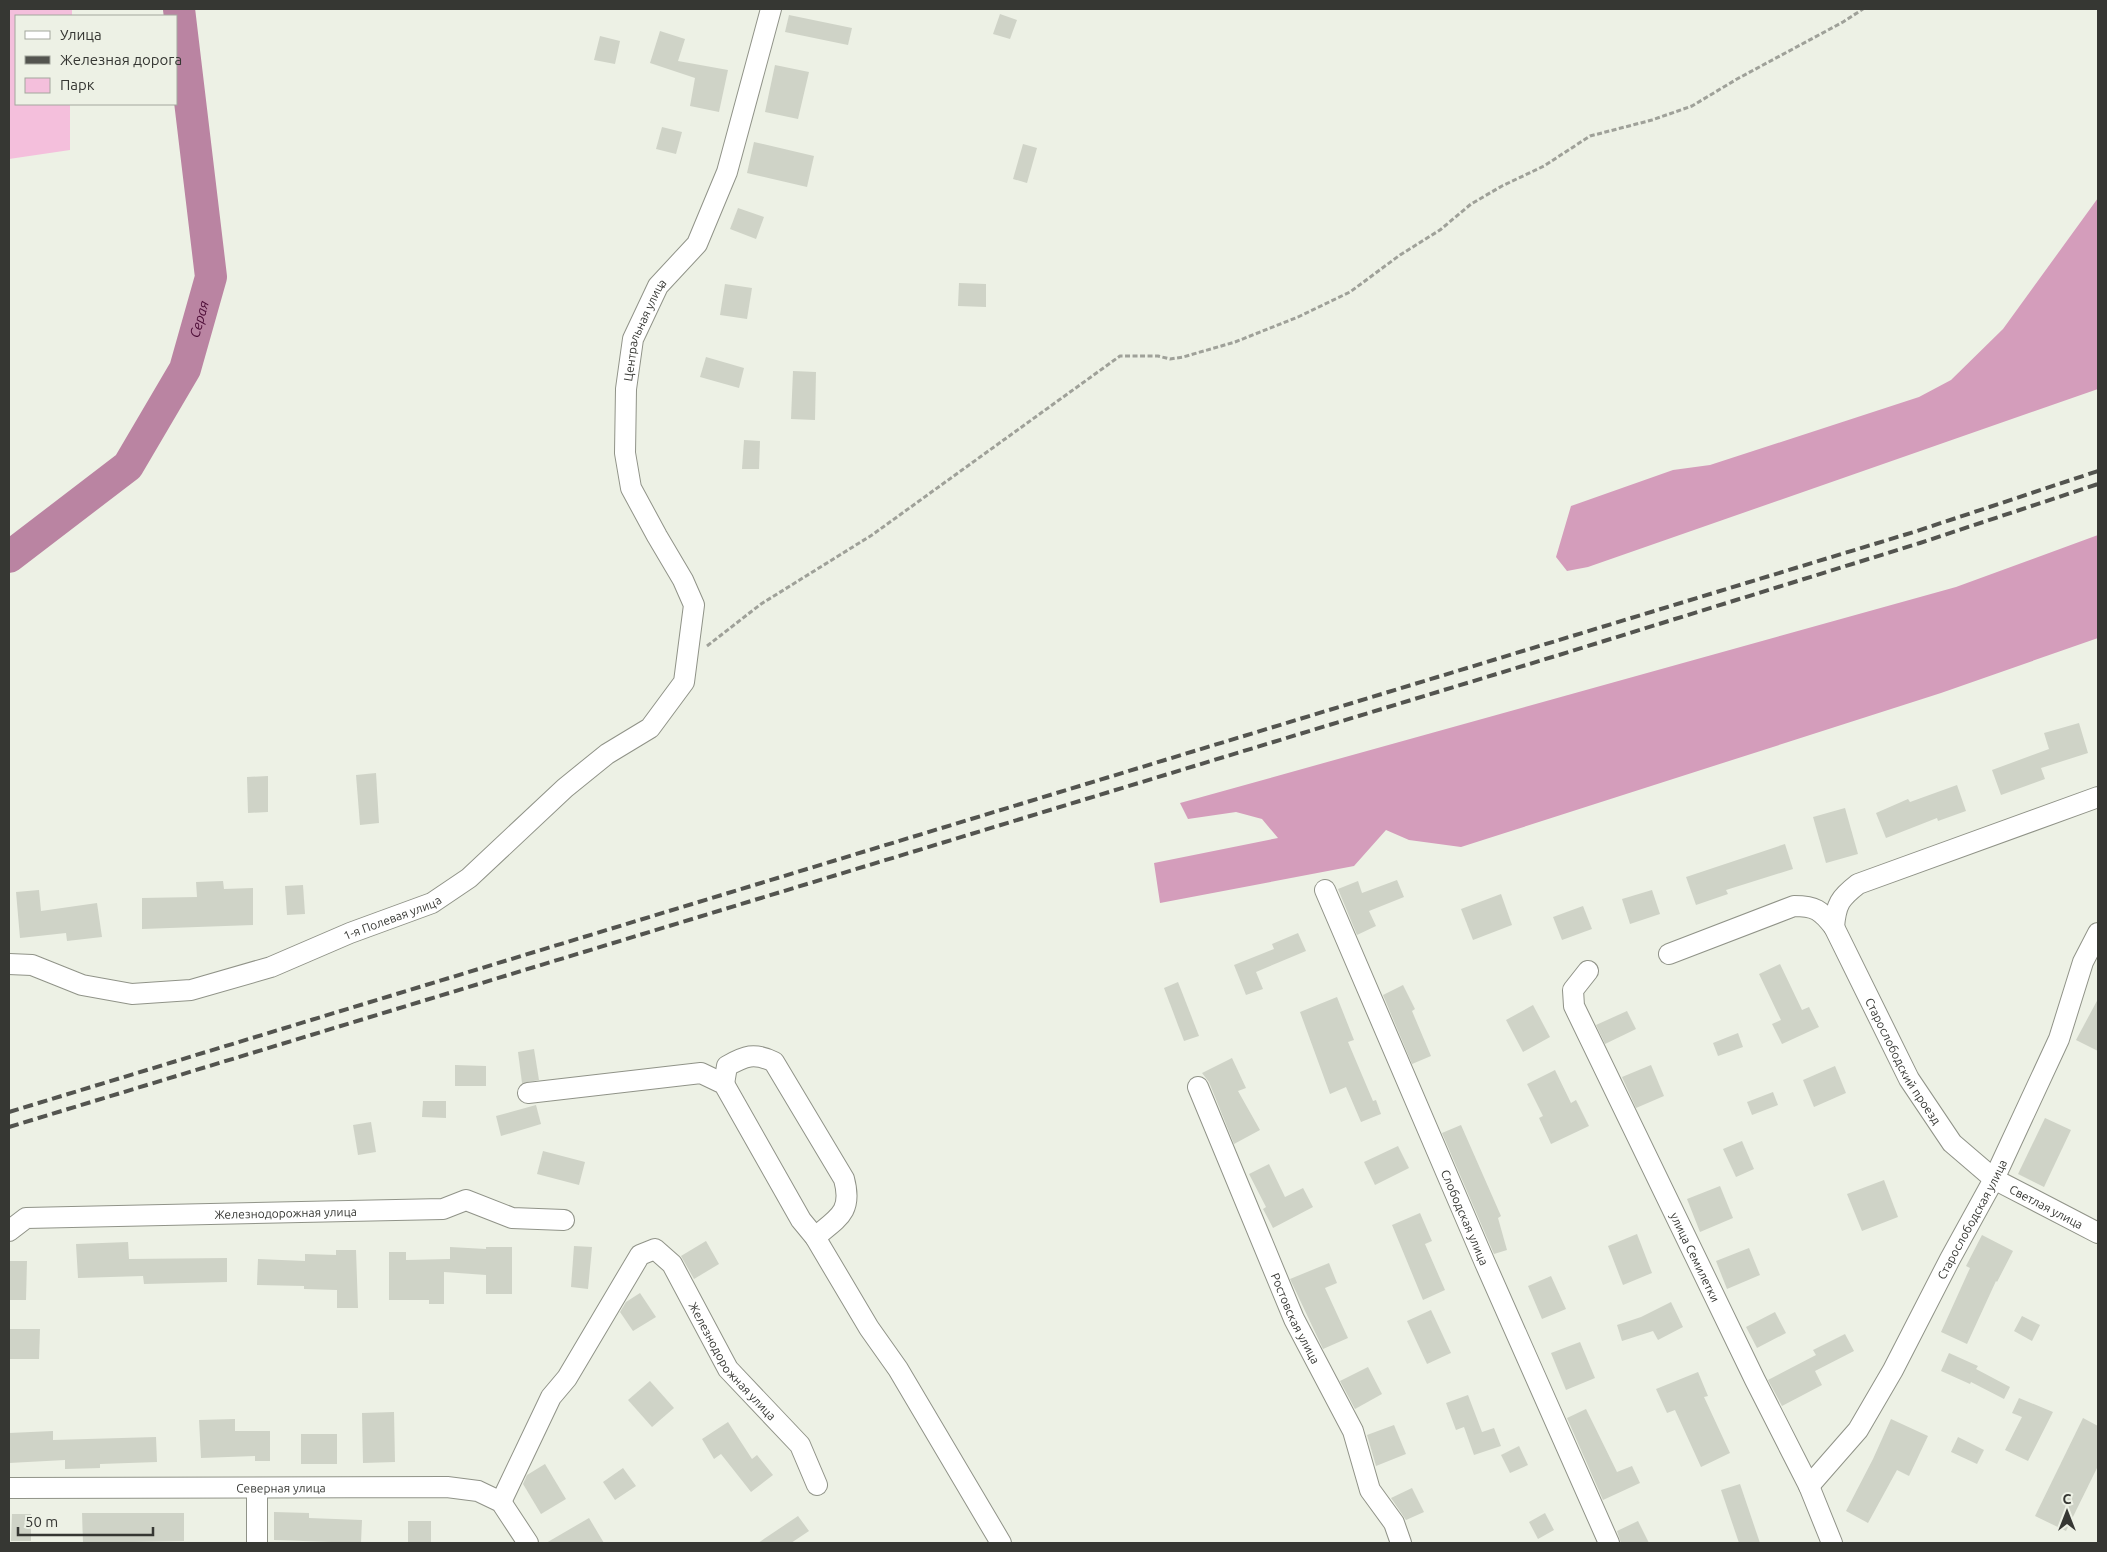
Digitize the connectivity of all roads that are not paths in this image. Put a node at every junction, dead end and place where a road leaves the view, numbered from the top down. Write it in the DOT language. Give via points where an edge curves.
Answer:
graph roads {
  1 [pos="771,9"];
  2 [pos="686,661"];
  3 [pos="2098,797"];
  4 [pos="1325,890"];
  5 [pos="1834,927"];
  6 [pos="2098,933"];
  7 [pos="1669,954"];
  8 [pos="9,964"];
  9 [pos="1588,971"];
  10 [pos="724,1084"];
  11 [pos="1198,1087"];
  12 [pos="528,1093"];
  13 [pos="1994,1179"];
  14 [pos="564,1220"];
  15 [pos="9,1232"];
  16 [pos="2098,1233"];
  17 [pos="815,1237"];
  18 [pos="818,1485"];
  19 [pos="1809,1486"];
  20 [pos="9,1488"];
  21 [pos="257,1488"];
  22 [pos="501,1502"];
  23 [pos="514,1522"];
  24 [pos="257,1543"];
  25 [pos="514,1543"];
  26 [pos="528,1543"];
  27 [pos="1001,1543"];
  28 [pos="1400,1543"];
  29 [pos="1608,1543"];
  30 [pos="1832,1543"];
  1 -- 2 [label="street, Центральная улица" via="727,172 697,244 658,286 633,339 626,390 625,453 631,488 694,605"];
  2 -- 8 [label="street, 1-я Полевая улица" via="684,682 650,728 607,754 469,878 432,903 350,933 272,967 191,990 132,994 82,985 32,966"];
  3 -- 5 [label="street" via="1858,884 1844,895 1836,909"];
  4 -- 29 [label="street, Слободская улица"];
  5 -- 7 [label="street" via="1823,914 1810,906 1794,906"];
  5 -- 13 [label="street, Старослободский проезд" via="1909,1079 1952,1144"];
  6 -- 13 [label="street, Старослободская улица" via="2083,962 2058,1039"];
  9 -- 19 [label="street, улица Семилетки" via="1573,990 1574,1006"];
  10 -- 12 [label="street" via="701,1073"];
  10 -- 17 [label="street" via="801,1220"];
  10 -- 17 [label="street" via="727,1066 743,1057 762,1056 774,1062 844,1179 848,1194 843,1213"];
  11 -- 28 [label="street, Ростовская улица" via="1294,1319 1353,1431 1370,1490 1394,1524"];
  13 -- 16 [label="street, Светлая улица"];
  13 -- 19 [label="street, Старослободская улица" via="1858,1430"];
  14 -- 15 [label="street, Железнодорожная улица" via="512,1218 466,1200 443,1210 26,1218"];
  17 -- 27 [label="street"];
  18 -- 22 [label="street, Железнодорожная улица" via="800,1445 728,1369 672,1264 655,1249 640,1255 567,1378 551,1397"];
  19 -- 30 [label="street, улица Семилетки"];
  20 -- 21 [label="street, Северная улица"];
  21 -- 22 [label="street, Северная улица" via="447,1488 478,1491"];
  21 -- 24 [label="street"];
  22 -- 23 [label="street"];
  23 -- 25 [label="street"];
  23 -- 26 [label="street"];
}
